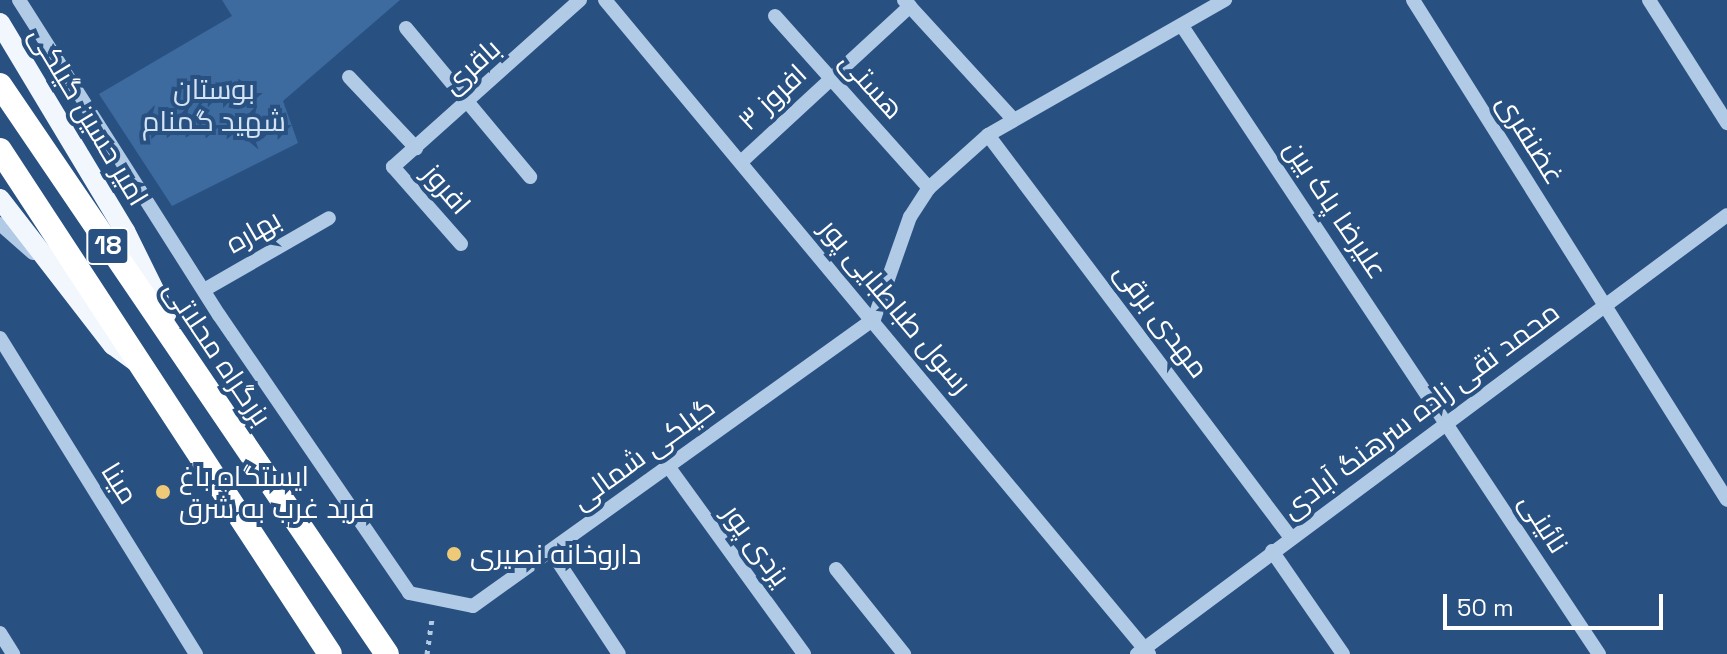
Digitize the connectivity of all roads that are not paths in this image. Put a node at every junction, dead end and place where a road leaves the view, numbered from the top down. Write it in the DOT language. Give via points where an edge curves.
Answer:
graph roads {
  1 [pos="19,0"];
  2 [pos="580,0"];
  3 [pos="605,0"];
  4 [pos="1413,0"];
  5 [pos="1649,0"];
  6 [pos="1221,1"];
  7 [pos="907,3"];
  8 [pos="775,16"];
  9 [pos="0,23"];
  10 [pos="1182,26"];
  11 [pos="406,28"];
  12 [pos="349,77"];
  13 [pos="831,78"];
  14 [pos="0,85"];
  15 [pos="468,105"];
  16 [pos="1012,118"];
  17 [pos="1727,123"];
  18 [pos="988,135"];
  19 [pos="416,148"];
  20 [pos="0,150"];
  21 [pos="741,162"];
  22 [pos="393,167"];
  23 [pos="530,177"];
  24 [pos="929,188"];
  25 [pos="0,199"];
  26 [pos="1727,215"];
  27 [pos="329,218"];
  28 [pos="0,224"];
  29 [pos="461,244"];
  30 [pos="62,278"];
  31 [pos="204,290"];
  32 [pos="1605,305"];
  33 [pos="874,319"];
  34 [pos="0,338"];
  35 [pos="141,365"];
  36 [pos="192,368"];
  37 [pos="1446,421"];
  38 [pos="668,466"];
  39 [pos="1727,500"];
  40 [pos="1291,538"];
  41 [pos="551,551"];
  42 [pos="1272,551"];
  43 [pos="836,569"];
  44 [pos="0,633"];
  45 [pos="1144,652"];
  46 [pos="13,654"];
  47 [pos="196,654"];
  48 [pos="330,654"];
  49 [pos="387,654"];
  50 [pos="619,654"];
  51 [pos="804,654"];
  52 [pos="904,654"];
  53 [pos="1343,654"];
  54 [pos="1599,654"];
  1 -- 31 [label="street, گيلکی شمالی"];
  2 -- 15 [label="street, باقری"];
  3 -- 21 [label="street, رسول طباطبایی پور"];
  4 -- 32 [label="street, غضنفری"];
  5 -- 17 [label="street"];
  6 -- 10 [label="street"];
  7 -- 13 [label="street, افروز ۳"];
  7 -- 16 [label="street"];
  8 -- 13 [label="street, هستی"];
  9 -- 36 [label="main road, امیر حسین گیلکی" via="125,231"];
  10 -- 16 [label="street"];
  10 -- 37 [label="street, علیرضا پاک بین"];
  11 -- 15 [label="street"];
  12 -- 19 [label="street"];
  13 -- 21 [label="street, افروز ۳"];
  13 -- 24 [label="street, هستی"];
  14 -- 36 [label="highway, بزرگراه محلاتی / 18"];
  15 -- 19 [label="street, باقری"];
  15 -- 23 [label="street"];
  16 -- 18 [label="street"];
  18 -- 24 [label="street"];
  18 -- 40 [label="street, مهدی برقی"];
  19 -- 22 [label="street, باقری"];
  20 -- 35 [label="highway, 18"];
  21 -- 33 [label="street, رسول طباطبایی پور"];
  22 -- 29 [label="street, افروز"];
  24 -- 33 [label="street" via="893,253"];
  25 -- 30 [label="main road"];
  26 -- 32 [label="street, محمد تقی زاده سرهنگ آبادی"];
  27 -- 31 [label="street, بهاره"];
  28 -- 30 [label="street"];
  30 -- 35 [label="main road" via="113,345"];
  31 -- 41 [label="street, گيلکی شمالی" via="409,593 473,606"];
  32 -- 37 [label="street, محمد تقی زاده سرهنگ آبادی"];
  32 -- 39 [label="street, غضنفری"];
  33 -- 38 [label="street, گيلکی شمالی"];
  33 -- 45 [label="street, رسول طباطبایی پور"];
  34 -- 47 [label="street, مینا"];
  35 -- 48 [label="highway, 18"];
  36 -- 49 [label="highway, بزرگراه محلاتی / 18"];
  37 -- 40 [label="street, محمد تقی زاده سرهنگ آبادی"];
  37 -- 54 [label="street, نائینی"];
  38 -- 41 [label="street, گيلکی شمالی"];
  38 -- 51 [label="street, یزدی پور"];
  40 -- 42 [label="street, محمد تقی زاده سرهنگ آبادی"];
  41 -- 50 [label="street"];
  42 -- 45 [label="street, محمد تقی زاده سرهنگ آبادی"];
  42 -- 53 [label="street"];
  43 -- 52 [label="street"];
  44 -- 46 [label="street"];
}
